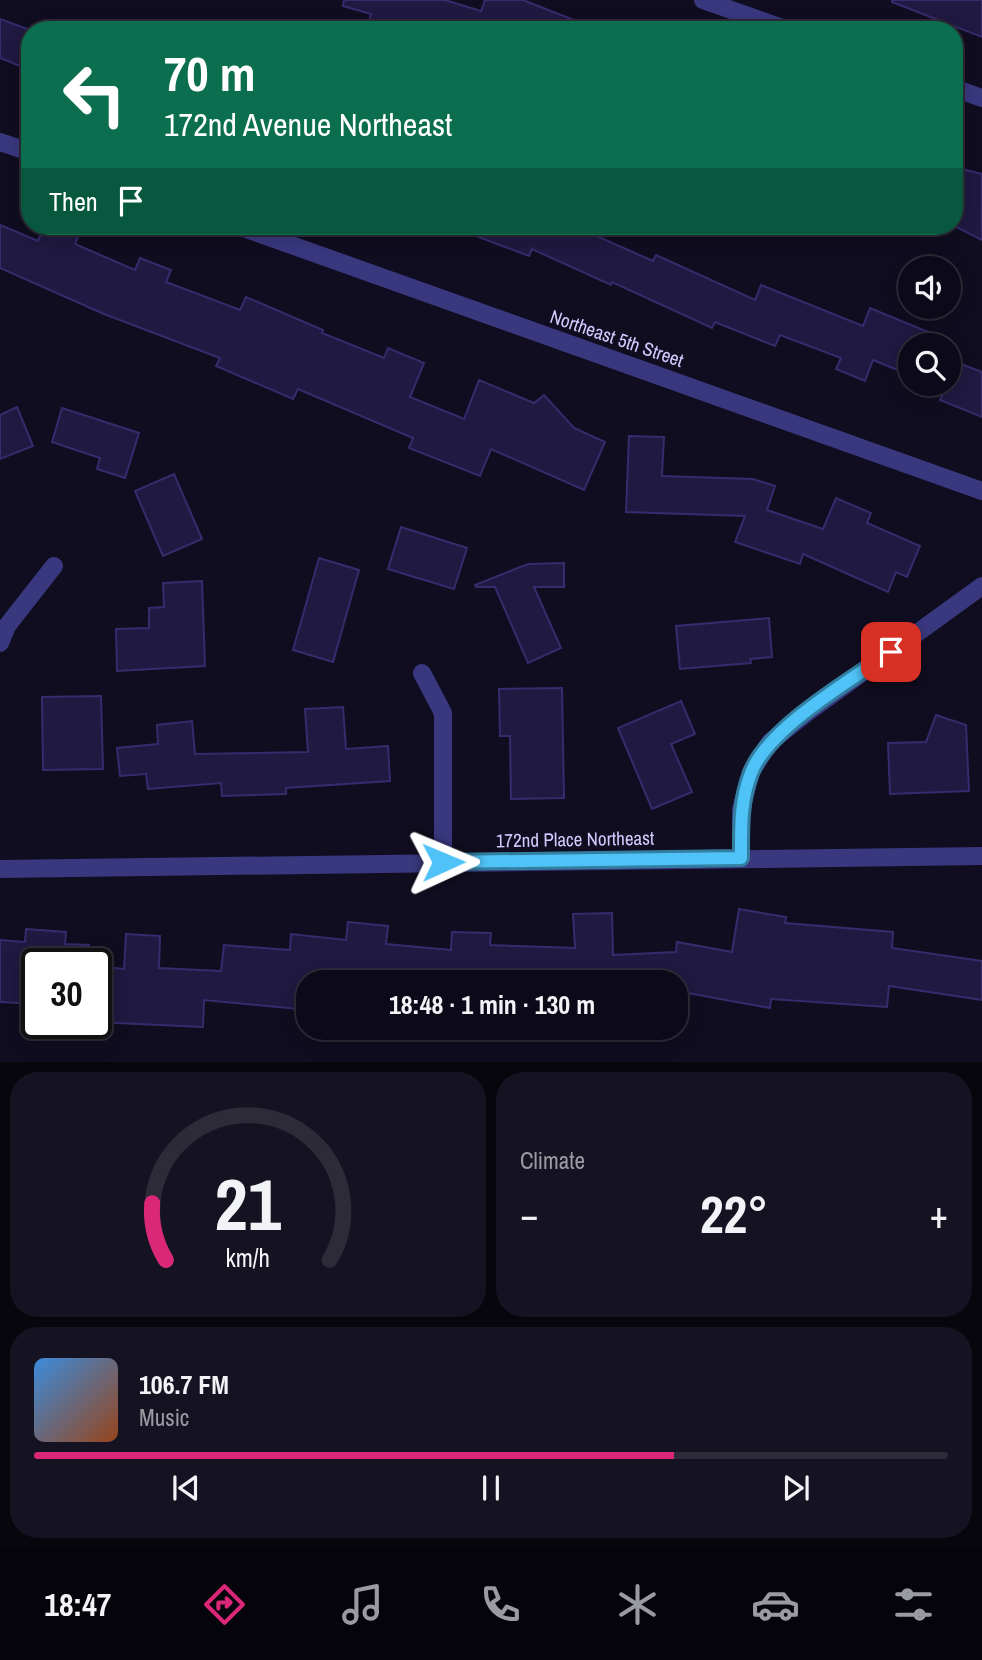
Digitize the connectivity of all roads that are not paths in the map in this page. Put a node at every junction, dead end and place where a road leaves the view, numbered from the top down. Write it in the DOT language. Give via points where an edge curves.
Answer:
graph roads {
  1 [pos="703,0"];
  2 [pos="762,21"];
  3 [pos="963,91"];
  4 [pos="982,98"];
  5 [pos="0,142"];
  6 [pos="21,149"];
  7 [pos="263,235"];
  8 [pos="982,491"];
  9 [pos="54,566"];
  10 [pos="982,586"];
  11 [pos="0,643"];
  12 [pos="422,673"];
  13 [pos="982,856"];
  14 [pos="741,858"];
  15 [pos="443,862"];
  16 [pos="0,869"];
  1 -- 2 [label="street"];
  3 -- 4 [label="street"];
  5 -- 6 [label="street"];
  7 -- 8 [label="street, Northeast 5th Street"];
  9 -- 11 [label="street" via="7,626"];
  10 -- 14 [label="street" via="770,742 751,772 741,809"];
  12 -- 15 [label="street" via="443,713"];
  13 -- 14 [label="street, 172nd Place Northeast"];
  14 -- 15 [label="street, 172nd Place Northeast"];
  15 -- 16 [label="street, 172nd Place Northeast"];
}
